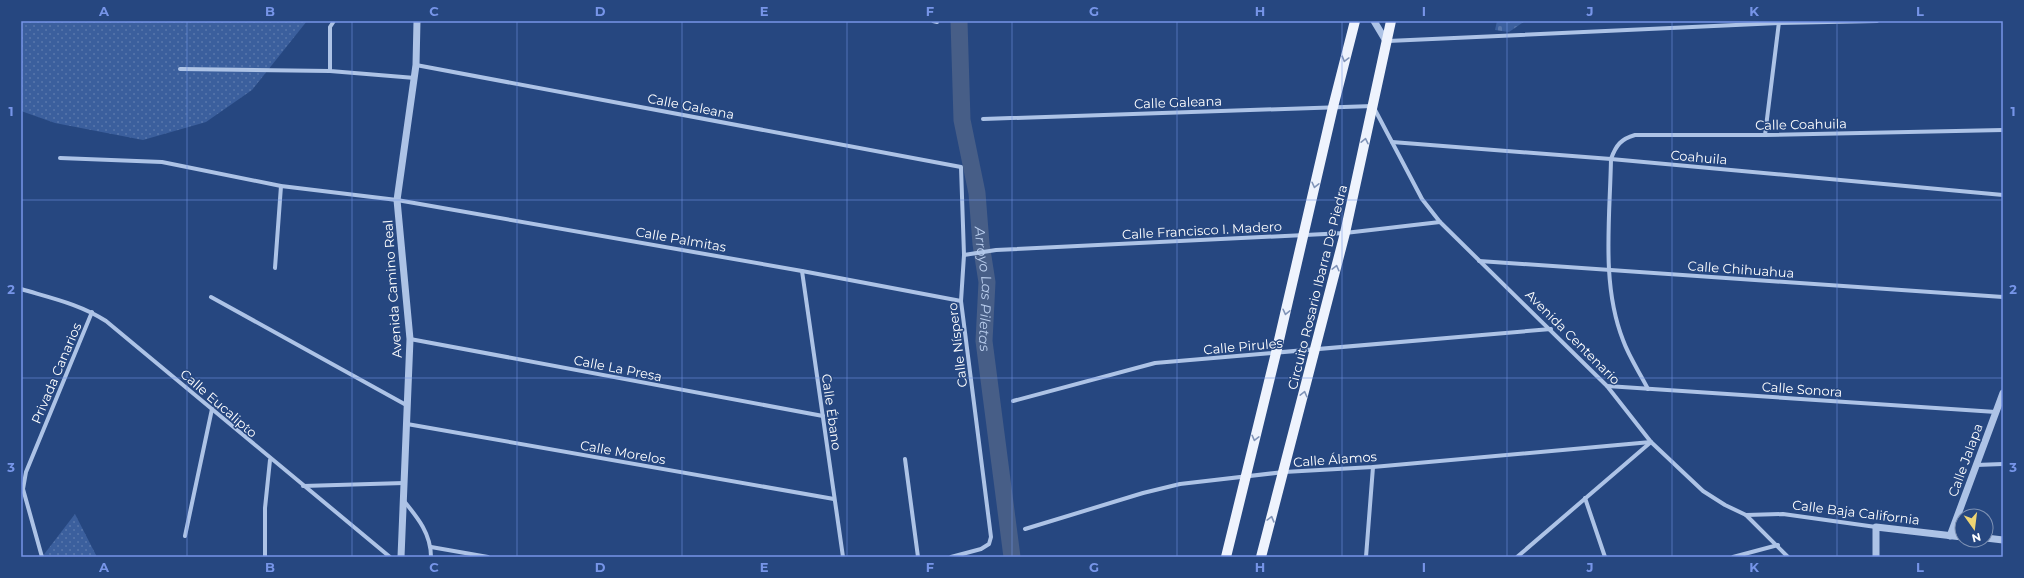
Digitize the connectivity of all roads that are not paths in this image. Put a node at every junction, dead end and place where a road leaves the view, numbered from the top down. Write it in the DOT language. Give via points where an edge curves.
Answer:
graph roads {
  1 [pos="334,21"];
  2 [pos="417,21"];
  3 [pos="1355,21"];
  4 [pos="1374,21"];
  5 [pos="1391,21"];
  6 [pos="1877,21"];
  7 [pos="1779,22"];
  8 [pos="1386,41"];
  9 [pos="416,65"];
  10 [pos="180,69"];
  11 [pos="330,71"];
  12 [pos="415,78"];
  13 [pos="1373,106"];
  14 [pos="1333,107"];
  15 [pos="983,119"];
  16 [pos="2003,130"];
  17 [pos="1765,135"];
  18 [pos="1392,142"];
  19 [pos="60,158"];
  20 [pos="1611,159"];
  21 [pos="961,167"];
  22 [pos="281,186"];
  23 [pos="2003,195"];
  24 [pos="397,200"];
  25 [pos="1440,222"];
  26 [pos="1345,233"];
  27 [pos="1304,235"];
  28 [pos="964,255"];
  29 [pos="1478,261"];
  30 [pos="275,268"];
  31 [pos="1609,270"];
  32 [pos="802,271"];
  33 [pos="21,289"];
  34 [pos="211,297"];
  35 [pos="2003,297"];
  36 [pos="961,301"];
  37 [pos="92,312"];
  38 [pos="1551,329"];
  39 [pos="410,339"];
  40 [pos="1315,350"];
  41 [pos="1276,354"];
  42 [pos="1607,386"];
  43 [pos="1648,389"];
  44 [pos="2003,393"];
  45 [pos="1013,401"];
  46 [pos="408,406"];
  47 [pos="212,409"];
  48 [pos="1996,412"];
  49 [pos="823,416"];
  50 [pos="408,424"];
  51 [pos="1651,442"];
  52 [pos="905,459"];
  53 [pos="270,460"];
  54 [pos="2003,464"];
  55 [pos="1976,465"];
  56 [pos="1373,467"];
  57 [pos="1284,472"];
  58 [pos="1246,477"];
  59 [pos="405,482"];
  60 [pos="302,486"];
  61 [pos="1585,498"];
  62 [pos="834,499"];
  63 [pos="404,501"];
  64 [pos="1746,515"];
  65 [pos="1876,527"];
  66 [pos="1025,528"];
  67 [pos="185,536"];
  68 [pos="1950,536"];
  69 [pos="1954,536"];
  70 [pos="1778,545"];
  71 [pos="431,547"];
  72 [pos="42,557"];
  73 [pos="265,557"];
  74 [pos="390,557"];
  75 [pos="401,557"];
  76 [pos="431,557"];
  77 [pos="488,557"];
  78 [pos="843,557"];
  79 [pos="918,557"];
  80 [pos="951,557"];
  81 [pos="1226,557"];
  82 [pos="1261,557"];
  83 [pos="1366,557"];
  84 [pos="1517,557"];
  85 [pos="1605,557"];
  86 [pos="1733,557"];
  87 [pos="1788,557"];
  88 [pos="1876,557"];
  1 -- 11 [label="street" via="330,27"];
  2 -- 9 [label="street, Avenida Camino Real"];
  3 -- 14 [label="main road, one-way"];
  4 -- 8 [label="street"];
  5 -- 8 [label="main road, Circuito Rosario Ibarra De Piedra"];
  6 -- 7 [label="street"];
  7 -- 8 [label="street"];
  7 -- 17 [label="street"];
  8 -- 13 [label="main road, Circuito Rosario Ibarra De Piedra"];
  9 -- 12 [label="street, Avenida Camino Real"];
  9 -- 21 [label="street, Calle Galeana"];
  10 -- 11 [label="street"];
  11 -- 12 [label="street"];
  12 -- 24 [label="street, Avenida Camino Real"];
  13 -- 14 [label="street, Calle Galeana"];
  13 -- 18 [label="street, Avenida Centenario"];
  26 -- 13 [label="main road, Circuito Rosario Ibarra De Piedra, one-way"];
  14 -- 15 [label="street, Calle Galeana"];
  14 -- 27 [label="main road, one-way"];
  16 -- 17 [label="street, Calle Coahuila"];
  17 -- 20 [label="street, Calle Coahuila" via="1635,135 1624,138 1615,147"];
  18 -- 20 [label="street, Coahuila"];
  18 -- 25 [label="street, Avenida Centenario" via="1422,199"];
  19 -- 22 [label="street, Calle Palmitas" via="162,162"];
  20 -- 23 [label="street, Coahuila"];
  20 -- 31 [label="street"];
  21 -- 28 [label="street, Calle Níspero"];
  22 -- 24 [label="street, Calle Palmitas"];
  22 -- 30 [label="street"];
  24 -- 32 [label="street, Calle Palmitas"];
  24 -- 39 [label="street, Avenida Camino Real"];
  25 -- 26 [label="street, Calle Francisco I. Madero"];
  25 -- 29 [label="street, Avenida Centenario"];
  26 -- 27 [label="street, Calle Francisco I. Madero"];
  40 -- 26 [label="main road, Circuito Rosario Ibarra De Piedra, one-way"];
  27 -- 28 [label="street, Calle Francisco I. Madero" via="996,250"];
  27 -- 41 [label="main road, one-way"];
  28 -- 36 [label="street, Calle Níspero"];
  29 -- 31 [label="street, Calle Chihuahua"];
  29 -- 38 [label="street, Avenida Centenario"];
  31 -- 35 [label="street, Calle Chihuahua"];
  31 -- 43 [label="street" via="1613,304 1623,340"];
  32 -- 36 [label="street, Calle Palmitas"];
  32 -- 49 [label="street, Calle Ébano"];
  33 -- 37 [label="street, Calle Eucalipto"];
  34 -- 46 [label="street"];
  36 -- 80 [label="street, Calle Níspero" via="990,537 989,544 981,549"];
  37 -- 47 [label="street, Calle Eucalipto"];
  37 -- 72 [label="street, Privada Canarios" via="26,472 23,489"];
  38 -- 40 [label="street, Calle Pirules"];
  38 -- 42 [label="street, Avenida Centenario"];
  39 -- 46 [label="street, Avenida Camino Real"];
  39 -- 49 [label="street, Calle La Presa"];
  40 -- 41 [label="street, Calle Pirules"];
  57 -- 40 [label="main road, Circuito Rosario Ibarra De Piedra, one-way"];
  41 -- 45 [label="street, Calle Pirules" via="1154,363"];
  41 -- 58 [label="main road, one-way"];
  42 -- 43 [label="street, Calle Sonora"];
  42 -- 51 [label="street, Avenida Centenario"];
  43 -- 48 [label="street, Calle Sonora"];
  44 -- 48 [label="street, Calle Jalapa"];
  46 -- 50 [label="street, Avenida Camino Real"];
  47 -- 53 [label="street, Calle Eucalipto"];
  47 -- 67 [label="street"];
  48 -- 55 [label="street, Calle Jalapa"];
  49 -- 62 [label="street, Calle Ébano"];
  50 -- 59 [label="street, Avenida Camino Real"];
  50 -- 62 [label="street, Calle Morelos"];
  51 -- 56 [label="street, Calle Álamos"];
  51 -- 61 [label="street"];
  51 -- 64 [label="street, Avenida Centenario" via="1703,491"];
  52 -- 79 [label="street"];
  53 -- 60 [label="street, Calle Eucalipto"];
  53 -- 73 [label="street" via="265,508"];
  54 -- 55 [label="street"];
  55 -- 68 [label="street, Calle Jalapa"];
  56 -- 57 [label="street, Calle Álamos"];
  56 -- 83 [label="street"];
  57 -- 58 [label="street, Calle Álamos"];
  82 -- 57 [label="main road, Circuito Rosario Ibarra De Piedra, one-way"];
  58 -- 66 [label="street, Calle Álamos" via="1180,484"];
  58 -- 81 [label="main road"];
  59 -- 60 [label="street"];
  59 -- 63 [label="street, Avenida Camino Real"];
  60 -- 74 [label="street, Calle Eucalipto"];
  61 -- 84 [label="street"];
  61 -- 85 [label="street"];
  62 -- 78 [label="street, Calle Ébano"];
  63 -- 71 [label="street" via="425,529"];
  63 -- 75 [label="street, Avenida Camino Real"];
  64 -- 65 [label="street, Calle Baja California" via="1783,514"];
  64 -- 70 [label="street, Avenida Centenario"];
  65 -- 68 [label="street, Calle Baja California"];
  65 -- 88 [label="street"];
  68 -- 69 [label="street, Calle Baja California"];
  70 -- 86 [label="street"];
  70 -- 87 [label="street, Avenida Centenario"];
  71 -- 76 [label="street"];
  71 -- 77 [label="street"];
}
